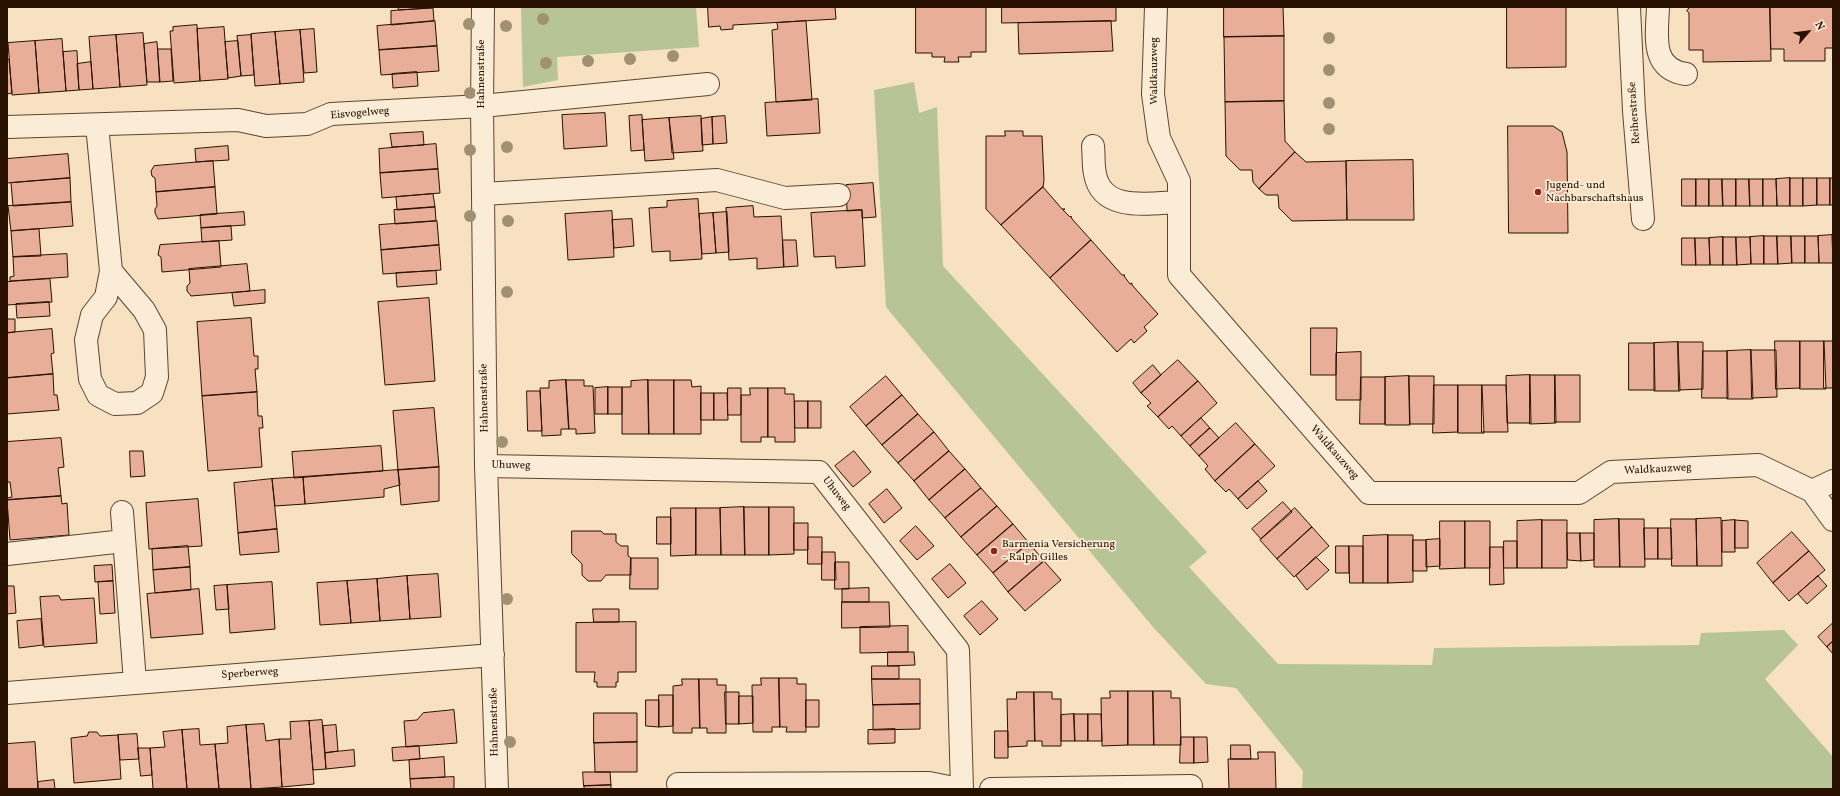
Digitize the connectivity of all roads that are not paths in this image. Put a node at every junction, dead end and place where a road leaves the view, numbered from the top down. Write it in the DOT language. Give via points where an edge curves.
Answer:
graph roads {
  1 [pos="483,7"];
  2 [pos="1156,7"];
  3 [pos="1629,7"];
  4 [pos="1658,7"];
  5 [pos="1686,74"];
  6 [pos="708,84"];
  7 [pos="482,106"];
  8 [pos="97,125"];
  9 [pos="7,127"];
  10 [pos="1093,146"];
  11 [pos="483,194"];
  12 [pos="839,195"];
  13 [pos="1179,202"];
  14 [pos="1643,219"];
  15 [pos="111,270"];
  16 [pos="486,466"];
  17 [pos="1833,481"];
  18 [pos="1812,491"];
  19 [pos="122,512"];
  20 [pos="1833,520"];
  21 [pos="124,541"];
  22 [pos="7,554"];
  23 [pos="493,655"];
  24 [pos="135,682"];
  25 [pos="7,693"];
  26 [pos="678,784"];
  27 [pos="1191,786"];
  28 [pos="497,789"];
  29 [pos="961,789"];
  30 [pos="991,789"];
  1 -- 7 [label="street, Hahnenstraße"];
  2 -- 13 [label="street, Waldkauzweg" via="1153,94 1159,138 1179,181"];
  3 -- 14 [label="street, Reiherstraße"];
  4 -- 5 [label="street" via="1658,43 1662,59 1667,68 1676,73"];
  6 -- 7 [label="street, Eisvogelweg"];
  7 -- 8 [label="street, Eisvogelweg" via="331,114 307,124 266,126 238,120"];
  7 -- 11 [label="street, Hahnenstraße"];
  8 -- 9 [label="street, Eisvogelweg"];
  8 -- 15 [label="street"];
  10 -- 13 [label="street" via="1095,175 1101,189 1112,199 1127,204"];
  11 -- 12 [label="street" via="717,180 785,198"];
  11 -- 16 [label="street, Hahnenstraße"];
  13 -- 18 [label="street, Waldkauzweg" via="1179,274 1369,493 1579,493 1611,472 1758,465"];
  15 -- 15 [label="street" via="106,298 92,315 86,340 90,379 98,395 115,404 137,402 152,394 157,377 155,330 144,310"];
  16 -- 23 [label="street, Hahnenstraße"];
  16 -- 29 [label="street, Uhuweg" via="819,472 958,650"];
  17 -- 18 [label="street"];
  18 -- 20 [label="street, Waldkauzweg"];
  19 -- 21 [label="street"];
  21 -- 22 [label="street"];
  21 -- 24 [label="street"];
  23 -- 24 [label="street, Sperberweg"];
  23 -- 28 [label="street, Hahnenstraße"];
  24 -- 25 [label="street, Sperberweg"];
  26 -- 29 [label="street, Uhuweg" via="928,783"];
  27 -- 30 [label="street"];
}
